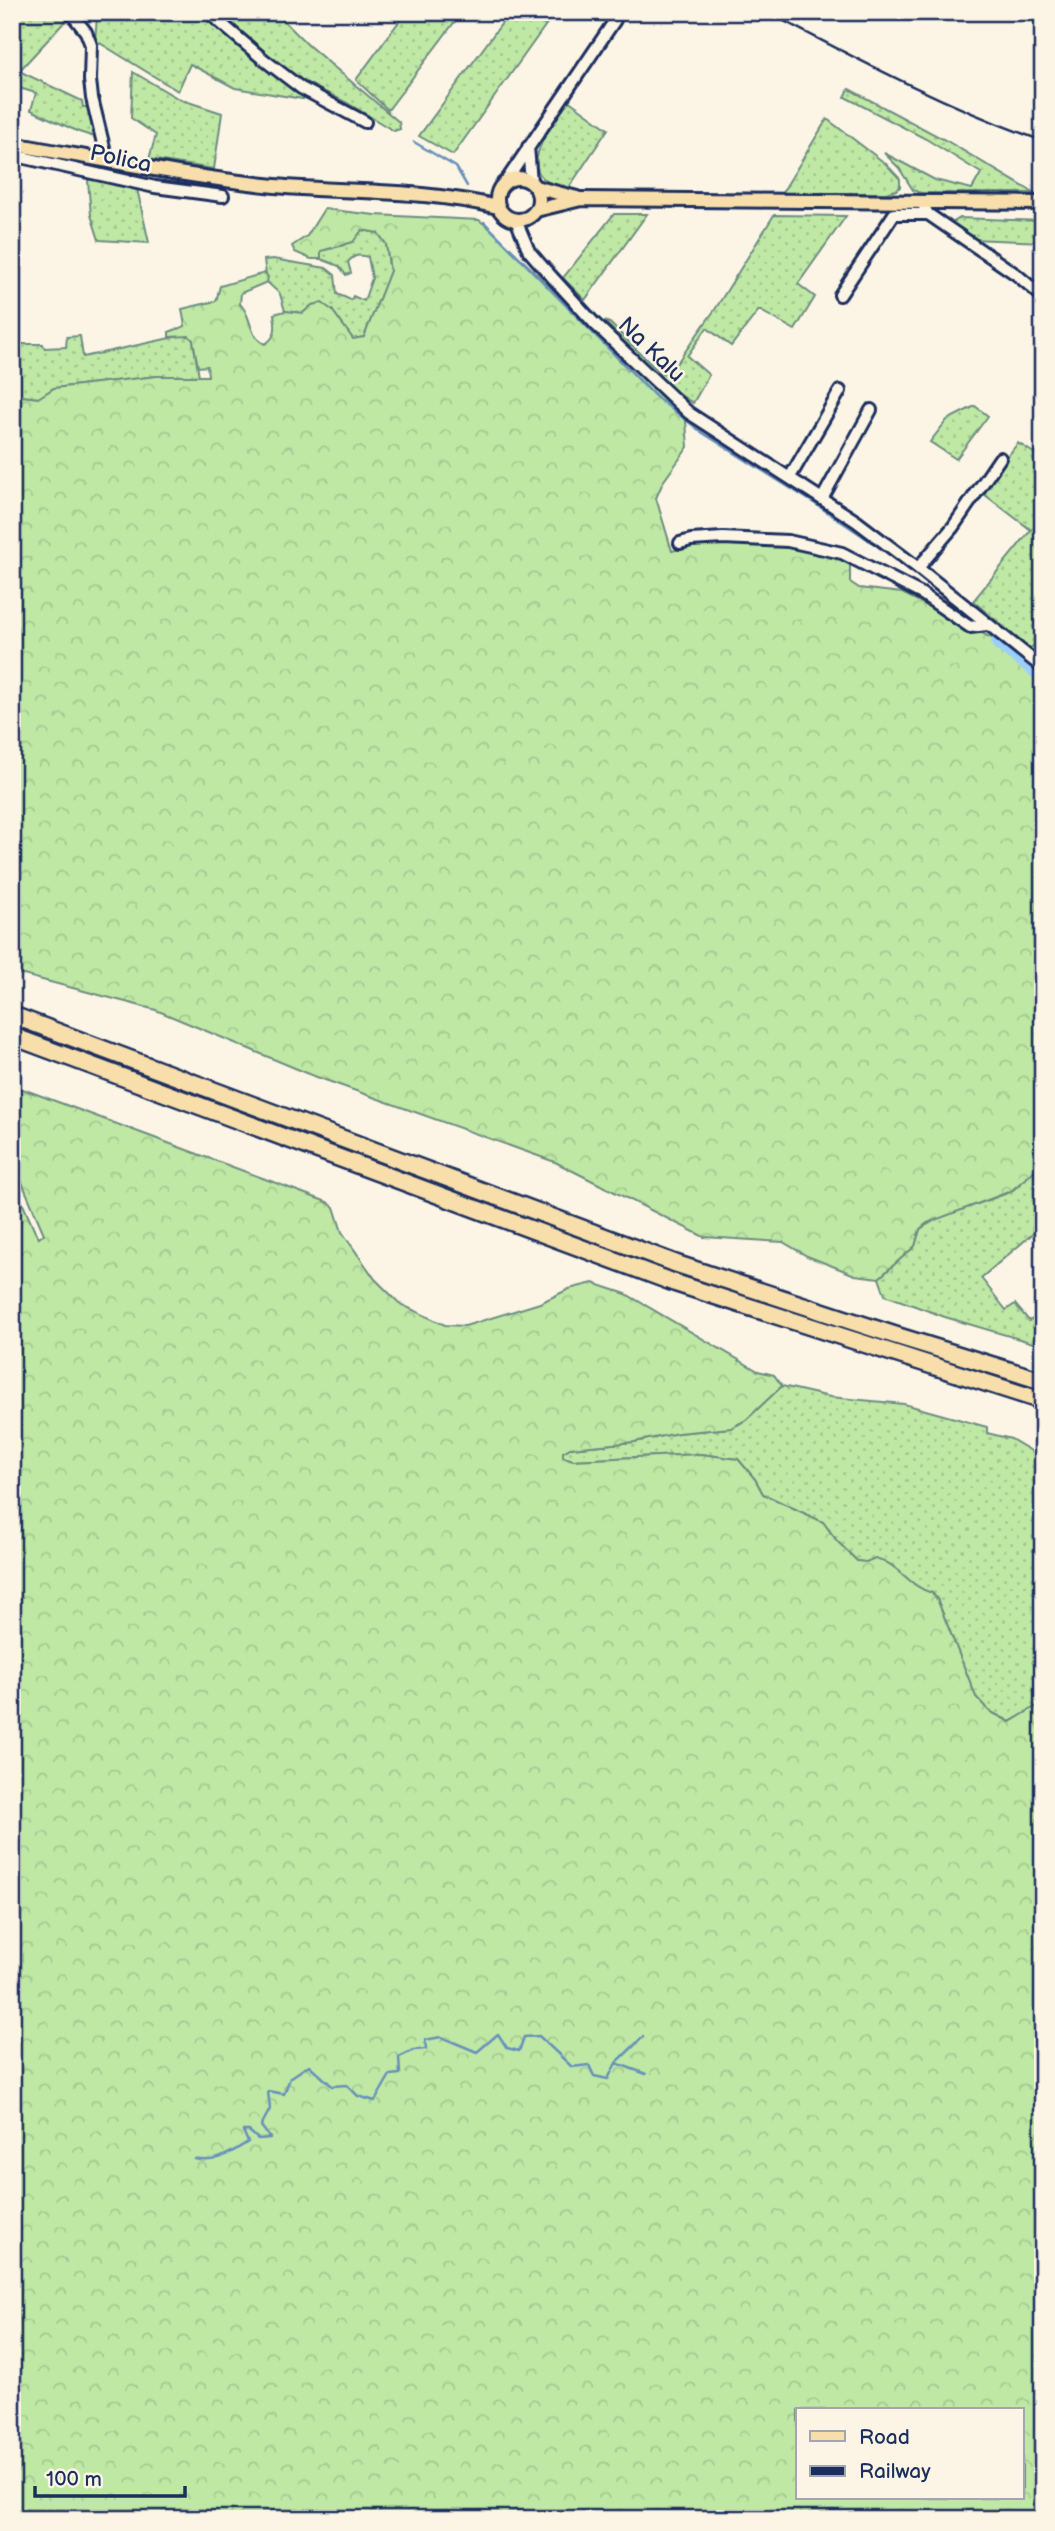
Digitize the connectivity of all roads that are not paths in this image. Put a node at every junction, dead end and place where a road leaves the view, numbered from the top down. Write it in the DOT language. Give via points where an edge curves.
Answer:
graph roads {
  1 [pos="70,12"];
  2 [pos="208,12"];
  3 [pos="615,20"];
  4 [pos="365,122"];
  5 [pos="12,144"];
  6 [pos="528,147"];
  7 [pos="12,155"];
  8 [pos="107,160"];
  9 [pos="533,184"];
  10 [pos="502,186"];
  11 [pos="223,197"];
  12 [pos="455,197"];
  13 [pos="581,199"];
  14 [pos="920,201"];
  15 [pos="1043,203"];
  16 [pos="498,207"];
  17 [pos="536,210"];
  18 [pos="928,214"];
  19 [pos="516,220"];
  20 [pos="840,295"];
  21 [pos="1043,297"];
  22 [pos="840,391"];
  23 [pos="871,410"];
  24 [pos="1000,458"];
  25 [pos="790,477"];
  26 [pos="822,499"];
  27 [pos="680,543"];
  28 [pos="918,568"];
  29 [pos="988,625"];
  30 [pos="1043,668"];
  31 [pos="12,1015"];
  32 [pos="12,1036"];
  33 [pos="1043,1381"];
  34 [pos="1043,1401"];
  1 -- 8 [label="street, Polica" via="91,45 92,98"];
  2 -- 4 [label="street" via="301,88"];
  3 -- 6 [label="street"];
  5 -- 8 [label="main road"];
  6 -- 9 [label="street"];
  6 -- 10 [label="street"];
  7 -- 11 [label="street, Polica"];
  8 -- 12 [label="main road" via="274,186"];
  9 -- 10 [label="main road" via="516,177"];
  9 -- 13 [label="main road"];
  9 -- 17 [label="main road" via="539,198"];
  10 -- 12 [label="main road"];
  10 -- 16 [label="main road"];
  12 -- 16 [label="main road"];
  13 -- 14 [label="main road"];
  13 -- 17 [label="main road"];
  14 -- 15 [label="main road"];
  14 -- 18 [label="street"];
  16 -- 19 [label="main road"];
  17 -- 19 [label="main road"];
  18 -- 20 [label="street" via="894,214"];
  18 -- 21 [label="street"];
  19 -- 25 [label="street, Na Kalu" via="529,251 660,387 700,420"];
  22 -- 25 [label="street"];
  23 -- 26 [label="street"];
  24 -- 28 [label="street" via="953,527"];
  25 -- 26 [label="street, Na Kalu"];
  26 -- 28 [label="street, Na Kalu"];
  27 -- 29 [label="street" via="723,538 788,541 842,553 922,594 970,626"];
  28 -- 29 [label="street, Na Kalu"];
  29 -- 30 [label="street, Na Kalu"];
  31 -- 33 [label="highway" via="677,1264"];
  32 -- 34 [label="highway" via="675,1283"];
}
